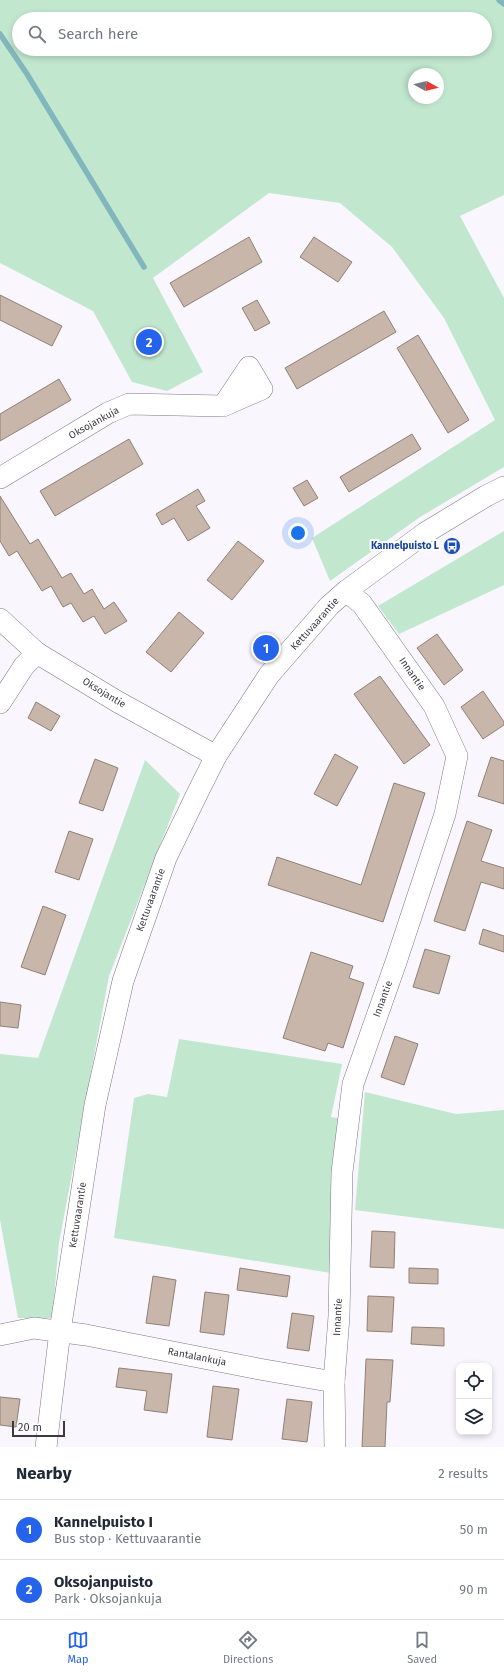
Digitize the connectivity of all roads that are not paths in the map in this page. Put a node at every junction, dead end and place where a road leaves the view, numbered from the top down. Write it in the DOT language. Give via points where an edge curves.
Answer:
graph roads {
  1 [pos="223,406"];
  2 [pos="0,478"];
  3 [pos="504,487"];
  4 [pos="346,590"];
  5 [pos="0,619"];
  6 [pos="37,653"];
  7 [pos="0,703"];
  8 [pos="216,756"];
  9 [pos="60,1331"];
  10 [pos="0,1335"];
  11 [pos="334,1382"];
  12 [pos="46,1447"];
  13 [pos="335,1447"];
  1 -- 2 [label="street, Oksojankuja" via="129,404 108,413"];
  3 -- 4 [label="street, Kettuvaarantie" via="425,533"];
  4 -- 8 [label="street, Kettuvaarantie" via="269,675"];
  4 -- 11 [label="street, Innantie" via="362,604 434,706 457,756 445,814 353,1084 342,1172 339,1316"];
  5 -- 6 [label="street, Oksojantie"];
  6 -- 7 [label="street" via="24,666"];
  6 -- 8 [label="street, Oksojantie" via="118,702"];
  8 -- 9 [label="street, Kettuvaarantie" via="166,858 123,981 95,1105"];
  9 -- 10 [label="street, Rantalankuja" via="34,1328"];
  9 -- 11 [label="street, Rantalankuja"];
  9 -- 12 [label="street, Kettuvaarantie"];
  11 -- 13 [label="street, Innantie"];
}
